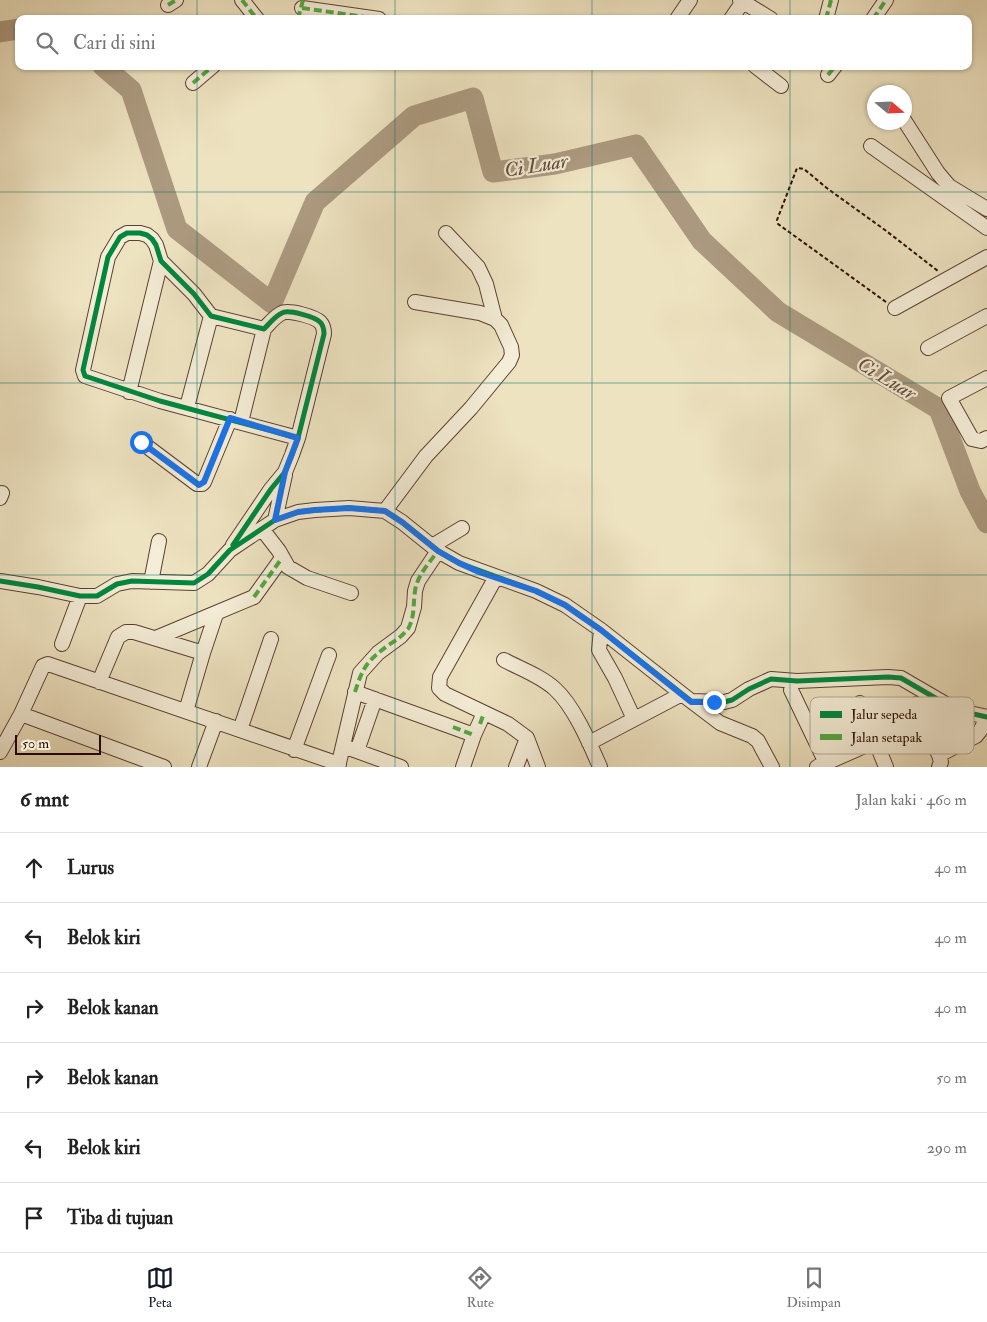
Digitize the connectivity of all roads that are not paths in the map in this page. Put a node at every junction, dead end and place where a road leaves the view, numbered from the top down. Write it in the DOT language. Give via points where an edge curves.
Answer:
graph roads {
  1 [pos="242,0"];
  2 [pos="690,0"];
  3 [pos="831,0"];
  4 [pos="886,0"];
  5 [pos="742,1"];
  6 [pos="301,9"];
  7 [pos="254,15"];
  8 [pos="348,15"];
  9 [pos="680,15"];
  10 [pos="733,15"];
  11 [pos="765,15"];
  12 [pos="827,15"];
  13 [pos="876,15"];
  14 [pos="208,70"];
  15 [pos="760,70"];
  16 [pos="193,83"];
  17 [pos="781,86"];
  18 [pos="910,130"];
  19 [pos="871,146"];
  20 [pos="987,209"];
  21 [pos="987,228"];
  22 [pos="446,233"];
  23 [pos="987,257"];
  24 [pos="161,261"];
  25 [pos="415,302"];
  26 [pos="895,308"];
  27 [pos="211,316"];
  28 [pos="987,316"];
  29 [pos="495,319"];
  30 [pos="264,330"];
  31 [pos="928,348"];
  32 [pos="987,378"];
  33 [pos="129,392"];
  34 [pos="187,408"];
  35 [pos="235,420"];
  36 [pos="298,438"];
  37 [pos="987,438"];
  38 [pos="141,442"];
  39 [pos="285,472"];
  40 [pos="385,511"];
  41 [pos="275,520"];
  42 [pos="462,528"];
  43 [pos="262,529"];
  44 [pos="159,541"];
  45 [pos="435,549"];
  46 [pos="230,550"];
  47 [pos="282,558"];
  48 [pos="496,577"];
  49 [pos="0,581"];
  50 [pos="151,582"];
  51 [pos="351,593"];
  52 [pos="80,596"];
  53 [pos="216,614"];
  54 [pos="601,630"];
  55 [pos="156,638"];
  56 [pos="270,639"];
  57 [pos="62,644"];
  58 [pos="203,653"];
  59 [pos="328,655"];
  60 [pos="504,660"];
  61 [pos="99,682"];
  62 [pos="791,690"];
  63 [pos="355,692"];
  64 [pos="934,697"];
  65 [pos="687,698"];
  66 [pos="375,699"];
  67 [pos="186,712"];
  68 [pos="484,713"];
  69 [pos="21,714"];
  70 [pos="974,714"];
  71 [pos="987,717"];
  72 [pos="634,719"];
  73 [pos="216,721"];
  74 [pos="240,730"];
  75 [pos="474,735"];
  76 [pos="974,737"];
  77 [pos="527,738"];
  78 [pos="810,738"];
  79 [pos="589,743"];
  80 [pos="343,746"];
  81 [pos="294,750"];
  82 [pos="357,751"];
  83 [pos="0,752"];
  84 [pos="846,754"];
  85 [pos="881,754"];
  86 [pos="949,754"];
  87 [pos="939,761"];
  88 [pos="821,765"];
  89 [pos="338,766"];
  90 [pos="164,767"];
  91 [pos="199,767"];
  92 [pos="402,767"];
  93 [pos="463,767"];
  94 [pos="516,767"];
  95 [pos="538,767"];
  96 [pos="600,767"];
  97 [pos="772,767"];
  98 [pos="886,767"];
  1 -- 7 [label="street"];
  2 -- 9 [label="street"];
  3 -- 12 [label="street"];
  4 -- 13 [label="street"];
  5 -- 10 [label="street"];
  5 -- 11 [label="street"];
  6 -- 8 [label="street"];
  14 -- 16 [label="street"];
  15 -- 17 [label="street"];
  18 -- 20 [label="street" via="949,186"];
  19 -- 21 [label="street"];
  22 -- 29 [label="street" via="478,267"];
  23 -- 26 [label="street"];
  24 -- 27 [label="street"];
  24 -- 33 [label="street"];
  24 -- 33 [label="street" via="152,239 134,232 120,237 108,257 83,370 87,378"];
  25 -- 29 [label="street" via="480,313"];
  27 -- 30 [label="street"];
  27 -- 34 [label="street"];
  28 -- 31 [label="street"];
  29 -- 40 [label="street" via="511,347 509,362 426,456"];
  30 -- 35 [label="street"];
  30 -- 36 [label="street" via="287,311 316,319 324,328"];
  32 -- 37 [label="street" via="949,398 972,439 981,441"];
  33 -- 34 [label="street"];
  34 -- 35 [label="street"];
  35 -- 36 [label="street"];
  35 -- 38 [label="street" via="202,484 197,484"];
  36 -- 39 [label="street"];
  39 -- 41 [label="street"];
  39 -- 46 [label="street"];
  40 -- 41 [label="street" via="315,510"];
  40 -- 45 [label="street"];
  41 -- 43 [label="street"];
  42 -- 45 [label="street"];
  43 -- 46 [label="street"];
  43 -- 47 [label="street"];
  44 -- 50 [label="street"];
  45 -- 48 [label="street" via="459,563"];
  45 -- 63 [label="street" via="418,581 408,628 366,665 360,673"];
  46 -- 50 [label="street" via="208,574 194,583"];
  47 -- 51 [label="street" via="285,565 295,572"];
  47 -- 53 [label="street" via="254,597"];
  48 -- 54 [label="street" via="553,598"];
  48 -- 68 [label="street" via="438,684 445,694"];
  49 -- 52 [label="street"];
  50 -- 52 [label="street" via="116,584 96,596"];
  52 -- 57 [label="street"];
  53 -- 55 [label="street"];
  53 -- 58 [label="street"];
  54 -- 65 [label="street"];
  54 -- 72 [label="street" via="599,650"];
  55 -- 58 [label="street"];
  55 -- 61 [label="street" via="130,631 121,634"];
  56 -- 74 [label="street"];
  58 -- 67 [label="street"];
  59 -- 81 [label="street"];
  60 -- 79 [label="street" via="556,690 569,706"];
  61 -- 67 [label="street"];
  61 -- 69 [label="street" via="45,665"];
  62 -- 78 [label="street"];
  63 -- 66 [label="street"];
  63 -- 80 [label="street"];
  64 -- 65 [label="street" via="901,678 888,677 771,680 724,702"];
  65 -- 72 [label="street"];
  65 -- 97 [label="street" via="720,723 752,736"];
  66 -- 75 [label="street"];
  66 -- 82 [label="street"];
  67 -- 73 [label="street"];
  68 -- 75 [label="street"];
  68 -- 77 [label="street" via="508,724"];
  69 -- 83 [label="street"];
  69 -- 90 [label="street"];
  70 -- 71 [label="street"];
  71 -- 76 [label="street"];
  72 -- 79 [label="street"];
  73 -- 74 [label="street"];
  73 -- 91 [label="street"];
  74 -- 81 [label="street"];
  75 -- 93 [label="street"];
  77 -- 94 [label="street"];
  77 -- 95 [label="street"];
  79 -- 96 [label="street"];
  80 -- 82 [label="street"];
  80 -- 89 [label="street"];
  81 -- 89 [label="street"];
  82 -- 92 [label="street"];
  84 -- 88 [label="street"];
  85 -- 98 [label="street"];
  86 -- 87 [label="street"];
}
